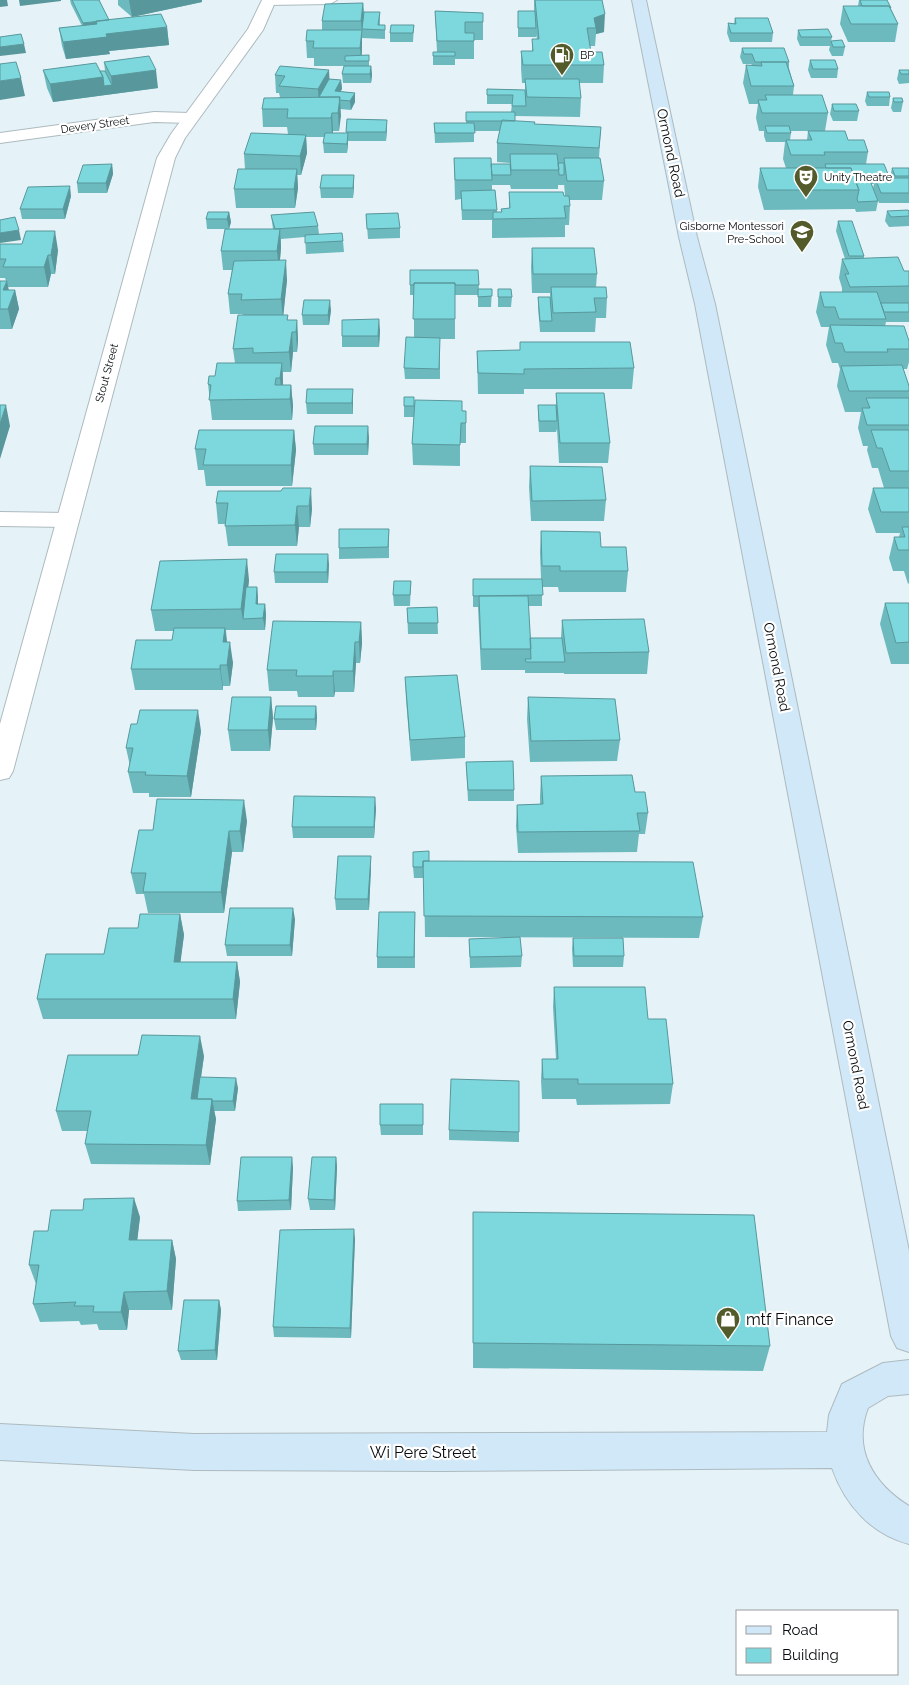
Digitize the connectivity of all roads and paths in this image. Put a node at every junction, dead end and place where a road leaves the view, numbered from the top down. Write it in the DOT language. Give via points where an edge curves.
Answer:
graph roads {
  1 [pos="269,0"];
  2 [pos="330,0"];
  3 [pos="639,0"];
  4 [pos="190,118"];
  5 [pos="0,138"];
  6 [pos="0,519"];
  7 [pos="67,520"];
  8 [pos="0,771"];
  9 [pos="909,1336"];
  10 [pos="909,1377"];
  11 [pos="0,1442"];
  12 [pos="846,1450"];
  13 [pos="909,1525"];
  1 -- 2 [label="street"];
  1 -- 4 [label="street, Stout Street" via="255,30"];
  3 -- 9 [label="main road, Ormond Road" via="707,314"];
  4 -- 5 [label="street, Devery Street" via="154,117"];
  4 -- 7 [label="street, Stout Street" via="173,145 159,180"];
  6 -- 7 [label="street"];
  7 -- 8 [label="street, Stout Street"];
  10 -- 12 [label="main road" via="884,1380 855,1396 846,1423"];
  11 -- 12 [label="main road, Wi Pere Street" via="204,1452"];
  12 -- 13 [label="main road" via="852,1477 872,1502"];
}
